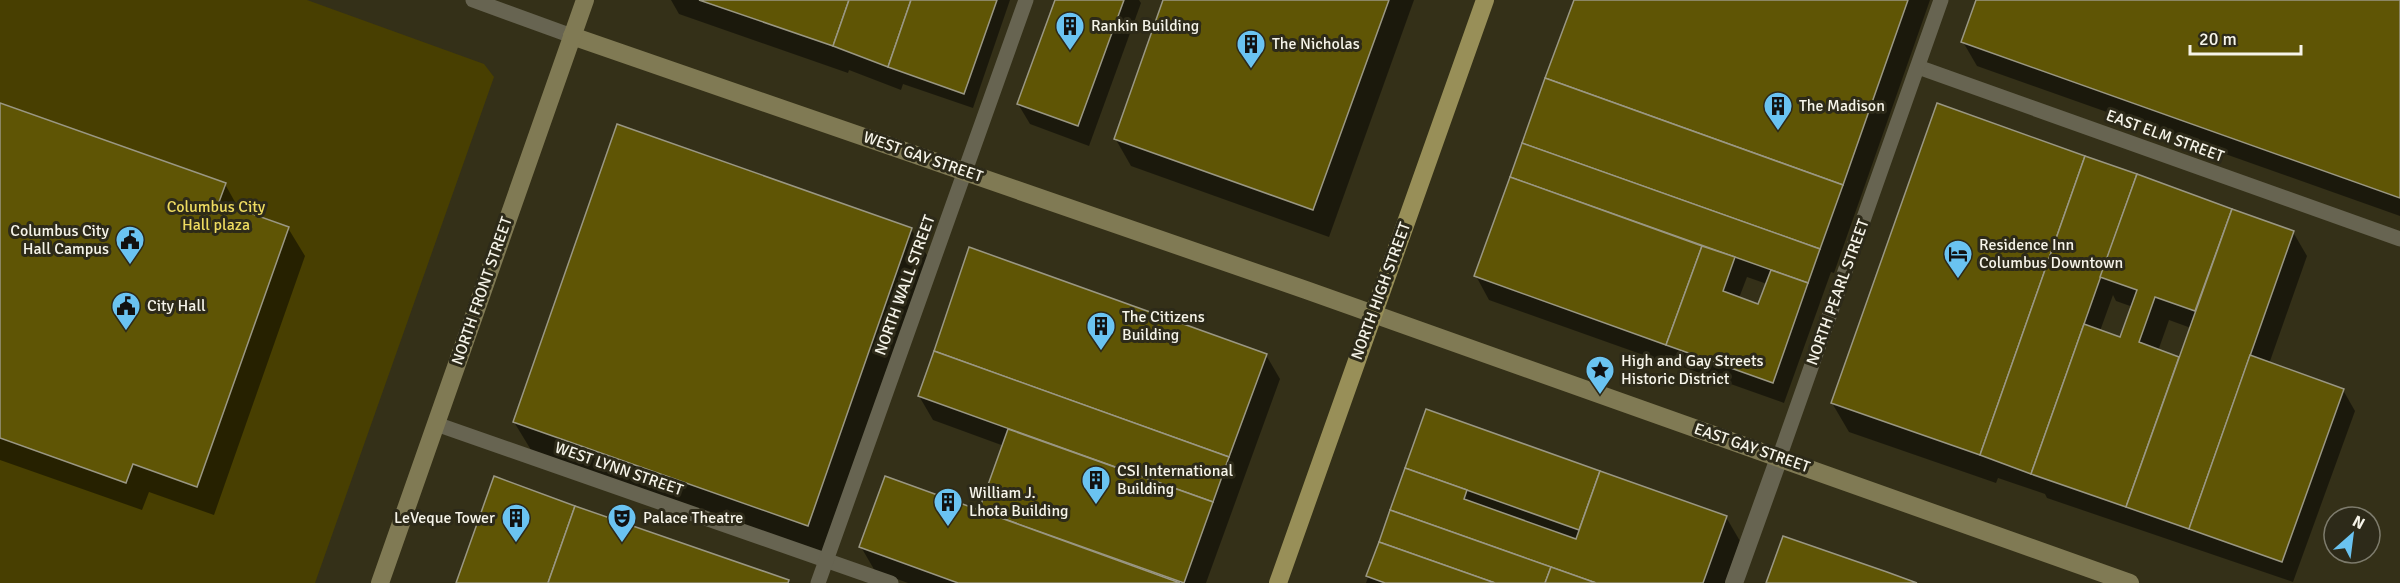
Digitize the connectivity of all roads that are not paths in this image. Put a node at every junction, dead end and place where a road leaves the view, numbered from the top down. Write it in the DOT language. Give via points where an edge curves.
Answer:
graph roads {
  1 [pos="473,0"];
  2 [pos="585,0"];
  3 [pos="1026,0"];
  4 [pos="1485,0"];
  5 [pos="1941,0"];
  6 [pos="572,36"];
  7 [pos="1918,68"];
  8 [pos="965,172"];
  9 [pos="2400,239"];
  10 [pos="1373,314"];
  11 [pos="436,424"];
  12 [pos="1779,458"];
  13 [pos="826,560"];
  14 [pos="380,583"];
  15 [pos="818,583"];
  16 [pos="891,583"];
  17 [pos="1278,583"];
  18 [pos="1734,583"];
  19 [pos="2130,583"];
  1 -- 6 [label="lane, WEST GAY STREET"];
  2 -- 6 [label="street, NORTH FRONT STREET"];
  3 -- 8 [label="lane, NORTH WALL STREET"];
  4 -- 10 [label="main road, NORTH HIGH STREET"];
  5 -- 7 [label="lane, NORTH PEARL STREET"];
  6 -- 8 [label="street, WEST GAY STREET"];
  6 -- 11 [label="street, NORTH FRONT STREET"];
  7 -- 9 [label="lane, EAST ELM STREET"];
  7 -- 12 [label="lane, NORTH PEARL STREET"];
  8 -- 10 [label="street, WEST GAY STREET"];
  8 -- 13 [label="lane, NORTH WALL STREET"];
  10 -- 12 [label="street, EAST GAY STREET"];
  10 -- 17 [label="main road, NORTH HIGH STREET"];
  11 -- 13 [label="lane, WEST LYNN STREET"];
  11 -- 14 [label="street, NORTH FRONT STREET"];
  12 -- 18 [label="street, NORTH PEARL STREET"];
  12 -- 19 [label="street, EAST GAY STREET"];
  13 -- 15 [label="lane, NORTH WALL STREET"];
  13 -- 16 [label="lane, WEST LYNN STREET"];
}
